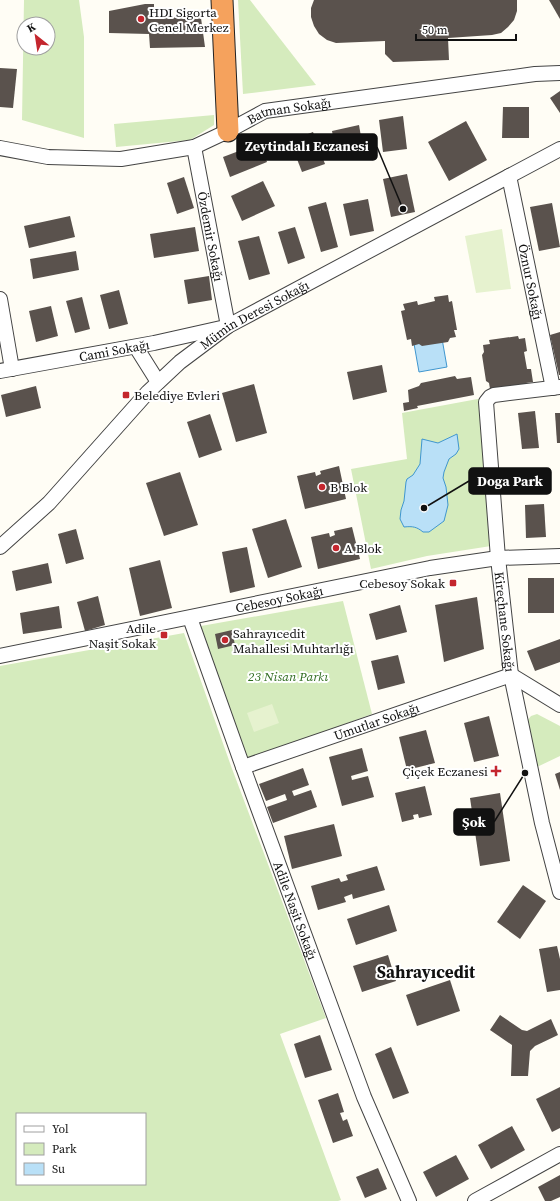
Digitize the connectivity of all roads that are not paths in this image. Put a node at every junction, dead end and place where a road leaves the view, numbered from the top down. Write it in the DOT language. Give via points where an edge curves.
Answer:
graph roads {
  1 [pos="225,2"];
  2 [pos="560,73"];
  3 [pos="232,128"];
  4 [pos="194,147"];
  5 [pos="0,148"];
  6 [pos="560,149"];
  7 [pos="509,176"];
  8 [pos="0,300"];
  9 [pos="228,326"];
  10 [pos="176,338"];
  11 [pos="136,347"];
  12 [pos="187,357"];
  13 [pos="6,370"];
  14 [pos="158,382"];
  15 [pos="556,387"];
  16 [pos="0,547"];
  17 [pos="560,556"];
  18 [pos="498,558"];
  19 [pos="190,618"];
  20 [pos="0,656"];
  21 [pos="510,675"];
  22 [pos="560,706"];
  23 [pos="243,767"];
  24 [pos="560,892"];
  25 [pos="560,1154"];
  26 [pos="409,1201"];
  27 [pos="475,1201"];
  1 -- 3 [label="highway"];
  2 -- 3 [label="street, Batman Sokağı" via="535,74 265,111"];
  3 -- 4 [label="street, Batman Sokağı"];
  4 -- 5 [label="street, Batman Sokağı" via="121,159 48,157"];
  4 -- 9 [label="street, Özdemir Sokağı"];
  6 -- 7 [label="street, Mümin Deresi Sokağı"];
  7 -- 9 [label="street, Mümin Deresi Sokağı"];
  7 -- 15 [label="street, Öznur Sokağı"];
  8 -- 13 [label="street"];
  9 -- 10 [label="street, Cami Sokağı"];
  9 -- 12 [label="street, Mümin Deresi Sokağı"];
  10 -- 11 [label="street, Cami Sokağı"];
  10 -- 12 [label="street"];
  11 -- 13 [label="street, Cami Sokağı"];
  11 -- 14 [label="street"];
  12 -- 14 [label="street, Mümin Deresi Sokağı"];
  14 -- 16 [label="street, Mümin Deresi Sokağı" via="49,503"];
  15 -- 18 [label="street, Kireçhane Sokağı" via="494,395 486,402"];
  17 -- 18 [label="street, Cebesoy Sokağı"];
  18 -- 19 [label="street, Cebesoy Sokağı" via="430,568"];
  18 -- 21 [label="street, Kireçhane Sokağı"];
  19 -- 20 [label="street, Cebesoy Sokağı"];
  19 -- 23 [label="street, Adile Naşit Sokağı"];
  21 -- 22 [label="street, Kireçhane Sokağı"];
  21 -- 23 [label="street, Umutlar Sokağı"];
  21 -- 24 [label="street" via="542,823"];
  23 -- 26 [label="street, Adile Naşit Sokağı" via="364,1097"];
  25 -- 27 [label="street"];
}
